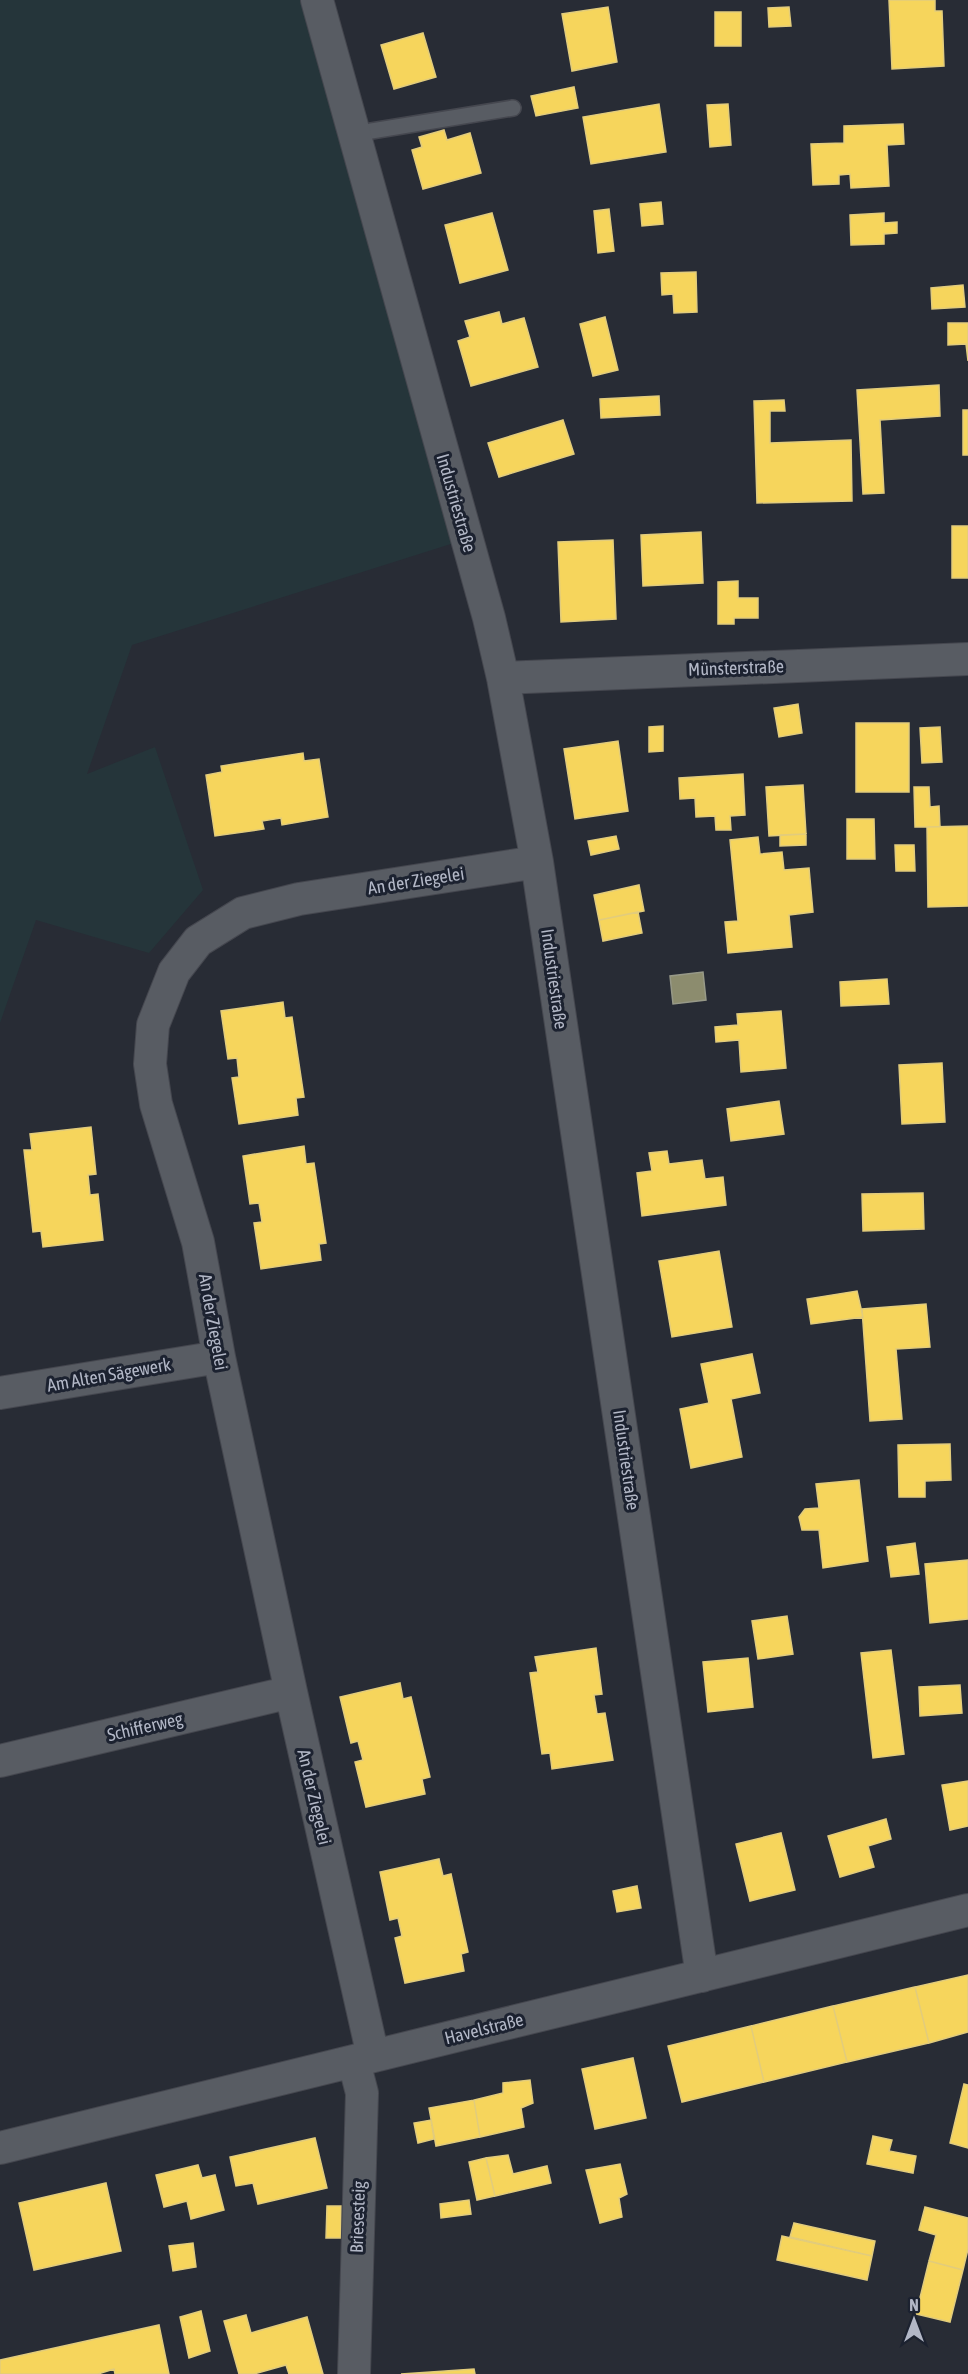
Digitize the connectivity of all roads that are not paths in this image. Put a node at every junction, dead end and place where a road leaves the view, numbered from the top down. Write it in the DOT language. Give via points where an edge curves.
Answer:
graph roads {
  1 [pos="317,0"];
  2 [pos="513,108"];
  3 [pos="353,134"];
  4 [pos="968,659"];
  5 [pos="503,678"];
  6 [pos="537,862"];
  7 [pos="219,1357"];
  8 [pos="0,1393"];
  9 [pos="291,1692"];
  10 [pos="0,1761"];
  11 [pos="968,1910"];
  12 [pos="702,1976"];
  13 [pos="363,2059"];
  14 [pos="0,2148"];
  15 [pos="354,2374"];
  1 -- 3 [label="street, Industriestraße"];
  2 -- 3 [label="lane"];
  3 -- 5 [label="street, Industriestraße"];
  4 -- 5 [label="street, Münsterstraße"];
  5 -- 6 [label="street, Industriestraße"];
  6 -- 7 [label="street, An der Ziegelei" via="299,899 243,913 198,941 174,972 153,1025 150,1064 156,1104 198,1242"];
  6 -- 12 [label="street, Industriestraße"];
  7 -- 8 [label="street, Am Alten Sägewerk"];
  7 -- 9 [label="street, An der Ziegelei"];
  9 -- 10 [label="street, Schifferweg"];
  9 -- 13 [label="street, An der Ziegelei"];
  11 -- 12 [label="street, Havelstraße"];
  12 -- 13 [label="street, Havelstraße"];
  13 -- 14 [label="street, Havelstraße"];
  13 -- 15 [label="street, Briesesteig"];
}
